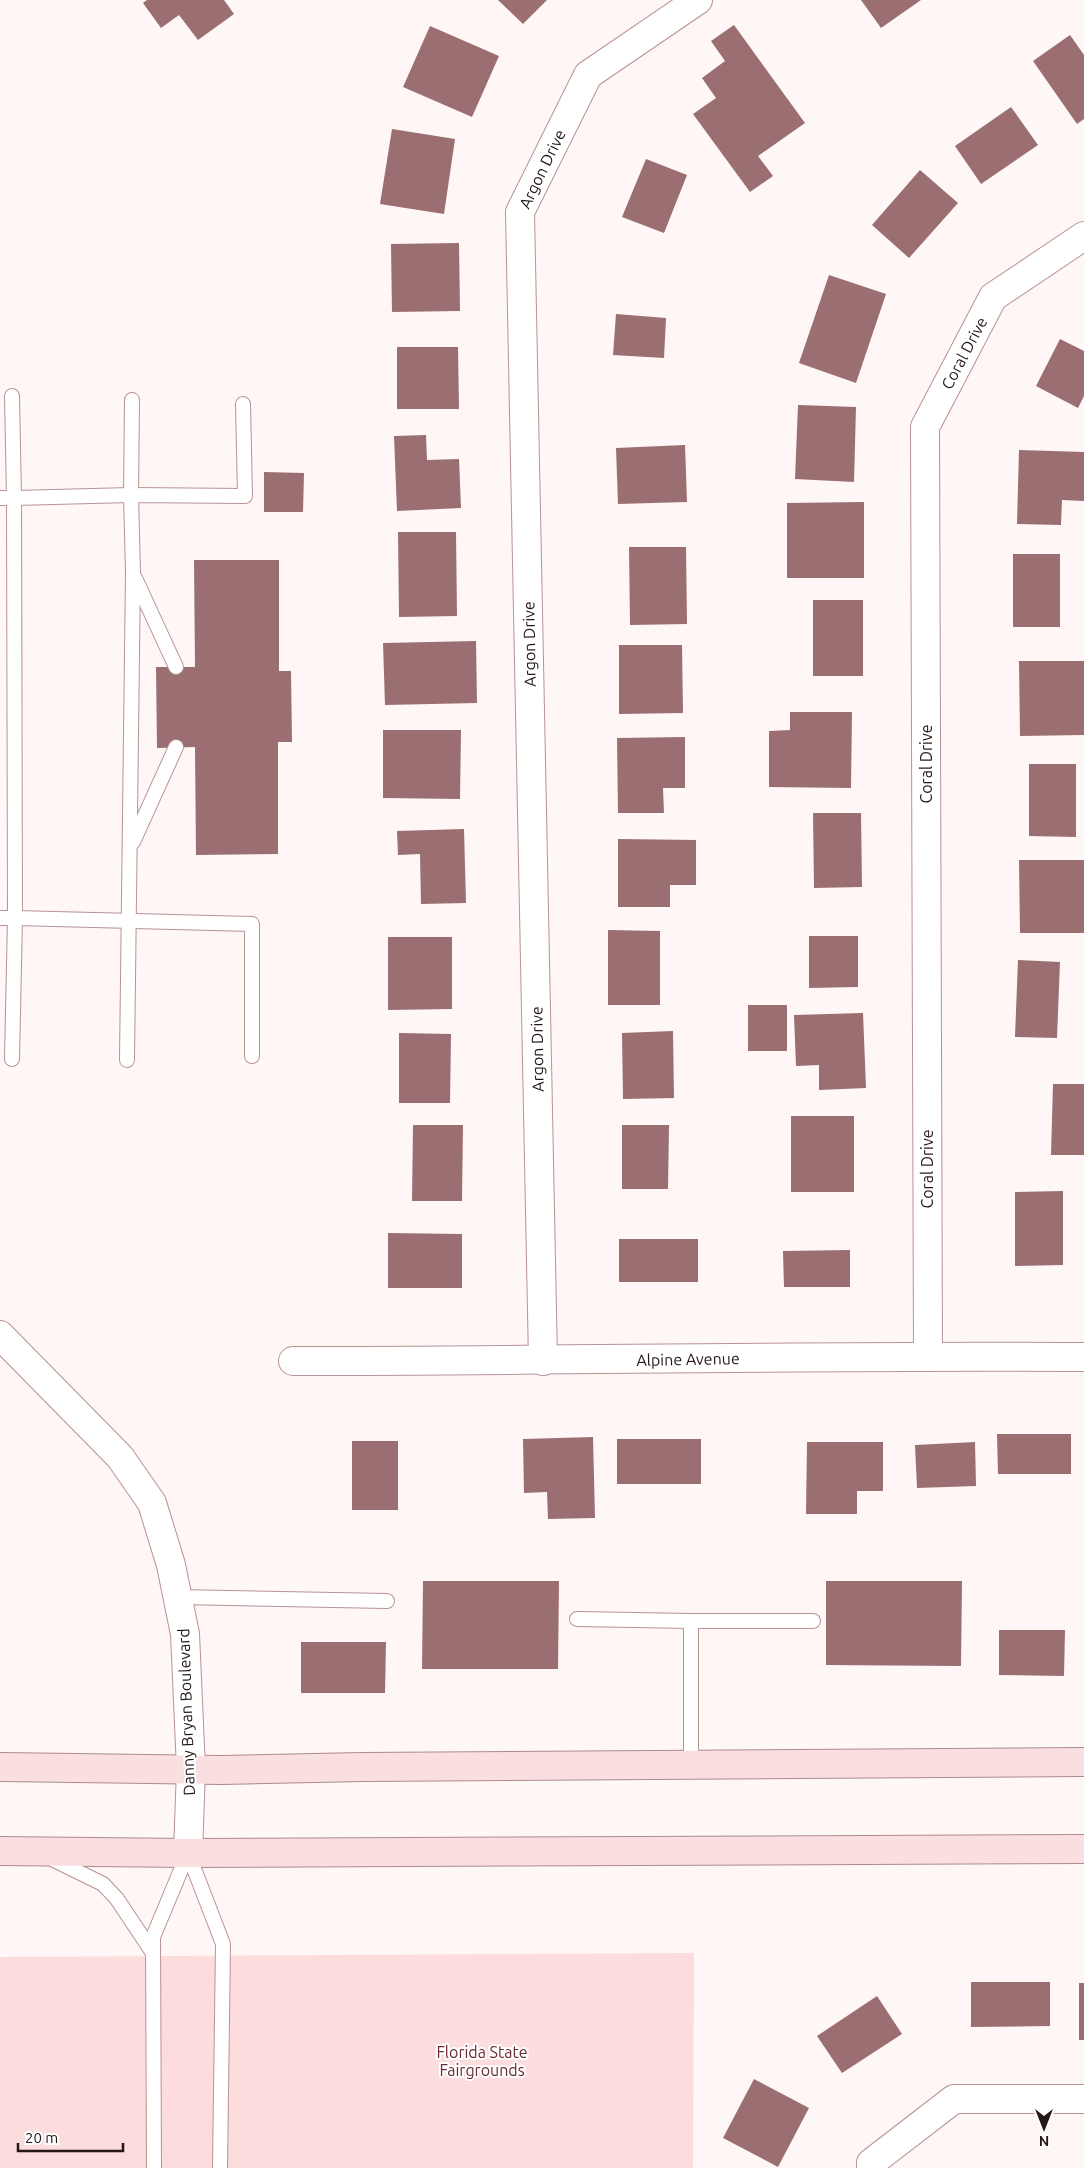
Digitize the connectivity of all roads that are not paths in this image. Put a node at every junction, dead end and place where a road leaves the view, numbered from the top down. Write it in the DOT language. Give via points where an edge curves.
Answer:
graph roads {
  1 [pos="698,0"];
  2 [pos="1084,236"];
  3 [pos="12,396"];
  4 [pos="132,400"];
  5 [pos="243,404"];
  6 [pos="131,495"];
  7 [pos="7,498"];
  8 [pos="133,572"];
  9 [pos="176,667"];
  10 [pos="176,747"];
  11 [pos="130,848"];
  12 [pos="0,918"];
  13 [pos="15,918"];
  14 [pos="130,921"];
  15 [pos="252,1056"];
  16 [pos="12,1059"];
  17 [pos="127,1060"];
  18 [pos="0,1335"];
  19 [pos="928,1356"];
  20 [pos="1084,1357"];
  21 [pos="293,1361"];
  22 [pos="543,1361"];
  23 [pos="177,1597"];
  24 [pos="388,1601"];
  25 [pos="576,1619"];
  26 [pos="692,1621"];
  27 [pos="812,1621"];
  28 [pos="1084,1762"];
  29 [pos="691,1764"];
  30 [pos="0,1767"];
  31 [pos="191,1769"];
  32 [pos="1084,1848"];
  33 [pos="0,1851"];
  34 [pos="37,1852"];
  35 [pos="188,1853"];
  36 [pos="153,1953"];
  37 [pos="1084,2099"];
  38 [pos="154,2168"];
  39 [pos="220,2168"];
  40 [pos="871,2168"];
  1 -- 22 [label="street, Argon Drive" via="588,75 520,212"];
  2 -- 19 [label="street, Coral Drive" via="993,297 925,427"];
  3 -- 7 [label="lane"];
  4 -- 6 [label="lane"];
  5 -- 6 [label="lane" via="245,496"];
  6 -- 7 [label="lane"];
  6 -- 8 [label="lane"];
  7 -- 13 [label="lane"];
  8 -- 9 [label="lane"];
  8 -- 11 [label="lane"];
  10 -- 11 [label="lane"];
  11 -- 14 [label="lane"];
  12 -- 13 [label="lane"];
  13 -- 14 [label="lane"];
  13 -- 16 [label="lane"];
  14 -- 15 [label="lane" via="252,924"];
  14 -- 17 [label="lane"];
  18 -- 23 [label="street, Danny Bryan Boulevard" via="120,1457 152,1503"];
  19 -- 20 [label="street, Alpine Avenue"];
  19 -- 22 [label="street, Alpine Avenue"];
  21 -- 22 [label="street, Alpine Avenue"];
  23 -- 24 [label="lane"];
  23 -- 31 [label="street, Danny Bryan Boulevard" via="185,1634"];
  25 -- 26 [label="lane"];
  26 -- 27 [label="lane"];
  26 -- 29 [label="lane"];
  28 -- 29 [label="main road"];
  29 -- 31 [label="main road"];
  30 -- 31 [label="main road"];
  31 -- 35 [label="street, Danny Bryan Boulevard"];
  32 -- 35 [label="main road"];
  33 -- 34 [label="main road"];
  34 -- 35 [label="main road"];
  34 -- 36 [label="lane" via="102,1884 118,1899"];
  35 -- 36 [label="lane" via="153,1937"];
  35 -- 39 [label="lane" via="222,1944"];
  36 -- 38 [label="lane"];
  37 -- 40 [label="street" via="954,2099 871,2163"];
}
